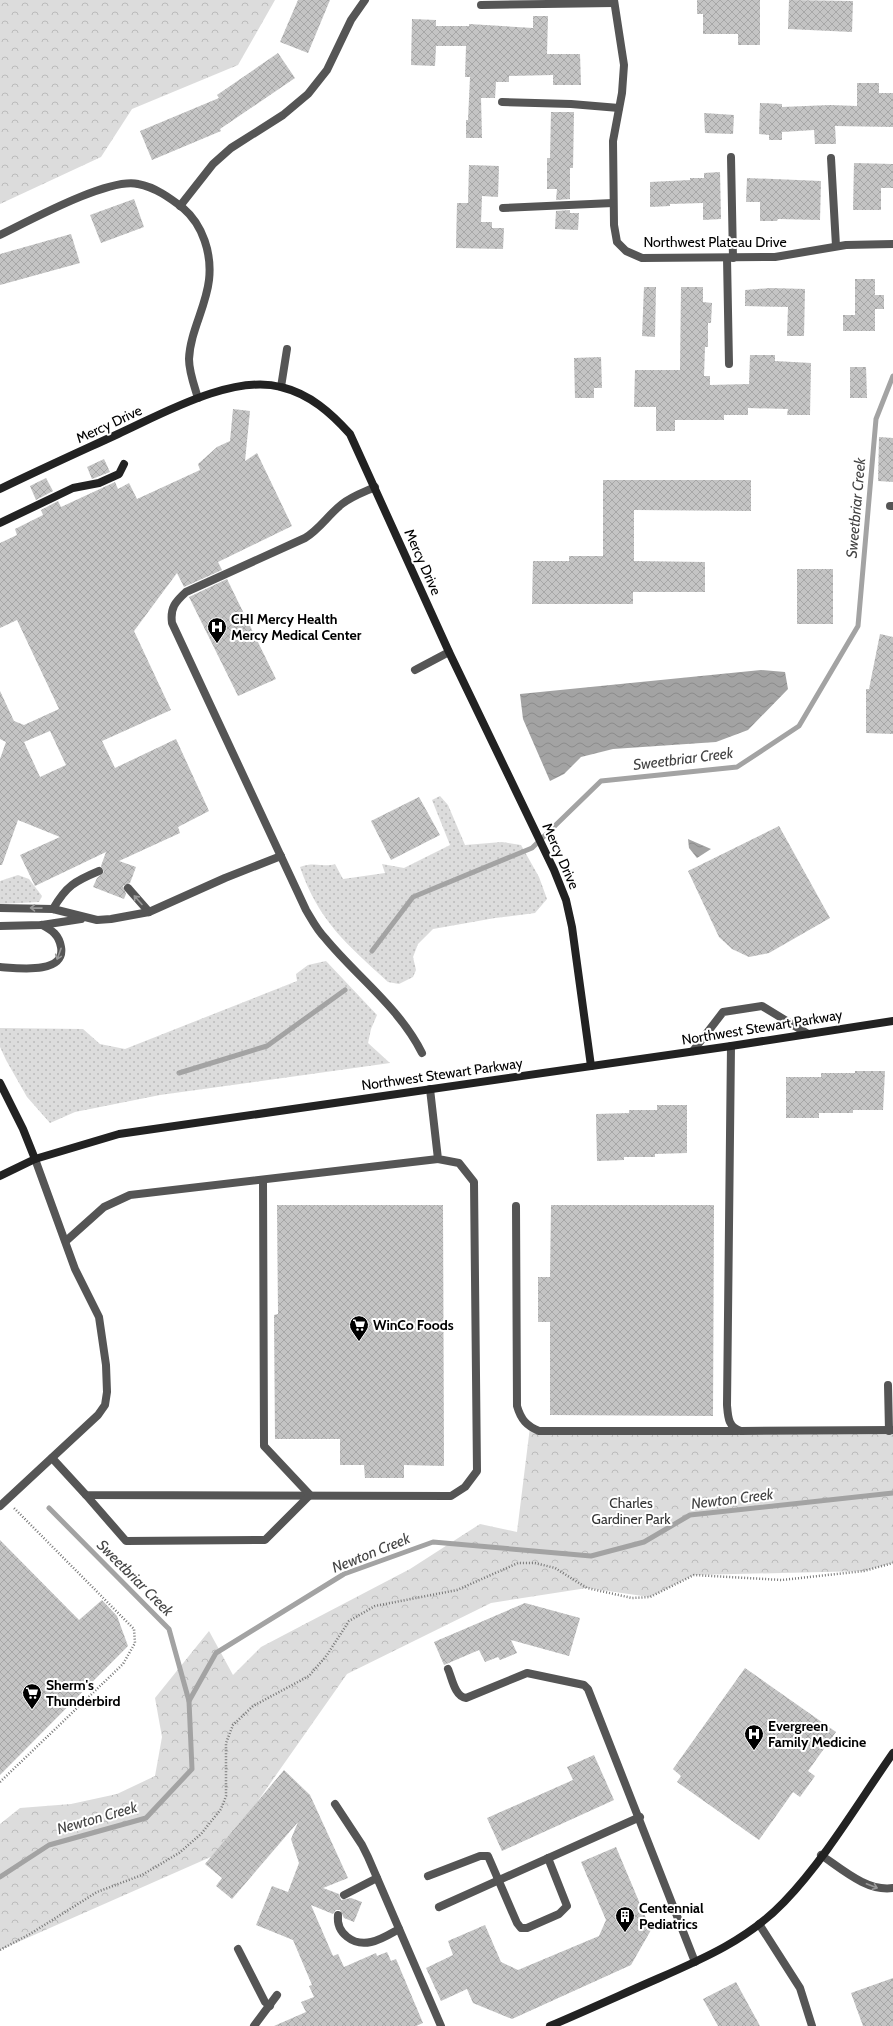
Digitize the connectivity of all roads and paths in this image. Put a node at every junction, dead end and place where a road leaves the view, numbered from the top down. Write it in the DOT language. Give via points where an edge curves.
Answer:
graph roads {
  1 [pos="366,0"];
  2 [pos="614,2"];
  3 [pos="481,5"];
  4 [pos="502,102"];
  5 [pos="619,108"];
  6 [pos="730,157"];
  7 [pos="831,158"];
  8 [pos="613,203"];
  9 [pos="180,206"];
  10 [pos="503,208"];
  11 [pos="0,235"];
  12 [pos="893,244"];
  13 [pos="836,246"];
  14 [pos="730,258"];
  15 [pos="287,349"];
  16 [pos="729,364"];
  17 [pos="281,387"];
  18 [pos="198,398"];
  19 [pos="124,464"];
  20 [pos="375,487"];
  21 [pos="0,489"];
  22 [pos="0,523"];
  23 [pos="449,652"];
  24 [pos="415,670"];
  25 [pos="281,856"];
  26 [pos="99,871"];
  27 [pos="128,888"];
  28 [pos="0,908"];
  29 [pos="53,909"];
  30 [pos="149,912"];
  31 [pos="87,918"];
  32 [pos="42,925"];
  33 [pos="0,926"];
  34 [pos="0,967"];
  35 [pos="893,1020"];
  36 [pos="808,1034"];
  37 [pos="731,1046"];
  38 [pos="693,1051"];
  39 [pos="422,1052"];
  40 [pos="591,1066"];
  41 [pos="0,1083"];
  42 [pos="430,1088"];
  43 [pos="35,1159"];
  44 [pos="438,1159"];
  45 [pos="0,1176"];
  46 [pos="263,1180"];
  47 [pos="516,1206"];
  48 [pos="66,1241"];
  49 [pos="888,1385"];
  50 [pos="891,1430"];
  51 [pos="741,1431"];
  52 [pos="52,1458"];
  53 [pos="86,1495"];
  54 [pos="310,1495"];
  55 [pos="3,1503"];
  56 [pos="893,1563"];
  57 [pos="448,1669"];
  58 [pos="893,1753"];
  59 [pos="0,1782"];
  60 [pos="335,1804"];
  61 [pos="640,1817"];
  62 [pos="821,1855"];
  63 [pos="548,1858"];
  64 [pos="428,1876"];
  65 [pos="377,1878"];
  66 [pos="500,1880"];
  67 [pos="893,1888"];
  68 [pos="344,1895"];
  69 [pos="439,1907"];
  70 [pos="338,1915"];
  71 [pos="759,1924"];
  72 [pos="399,1929"];
  73 [pos="238,1949"];
  74 [pos="0,1950"];
  75 [pos="694,1962"];
  76 [pos="277,1995"];
  77 [pos="270,2006"];
  78 [pos="254,2026"];
  79 [pos="441,2026"];
  80 [pos="550,2026"];
  81 [pos="812,2026"];
  1 -- 9 [label="street" via="351,20 327,70 308,94 283,115 231,148 209,169"];
  2 -- 3 [label="street"];
  2 -- 5 [label="street, Northwest Plateau Drive" via="624,65"];
  4 -- 5 [label="street"];
  5 -- 8 [label="street, Northwest Plateau Drive" via="613,141"];
  6 -- 14 [label="street"];
  7 -- 13 [label="street"];
  8 -- 10 [label="street"];
  8 -- 14 [label="street, Northwest Plateau Drive" via="617,242 626,251 642,258"];
  9 -- 11 [label="street" via="151,188 138,183 124,183 98,190"];
  9 -- 18 [label="street" via="192,216 200,229 207,246 210,264 209,281 189,359"];
  12 -- 13 [label="street, Northwest Plateau Drive"];
  13 -- 14 [label="street, Northwest Plateau Drive" via="775,257"];
  14 -- 16 [label="street"];
  15 -- 17 [label="street"];
  17 -- 18 [label="street, Mercy Drive" via="239,387"];
  17 -- 20 [label="street, Mercy Drive" via="314,401 337,420 350,434"];
  18 -- 21 [label="street, Mercy Drive"];
  19 -- 22 [label="street" via="119,474 99,483 73,488"];
  20 -- 23 [label="street, Mercy Drive"];
  20 -- 25 [label="street" via="350,498 316,532 186,592 175,602 170,612 172,623"];
  23 -- 24 [label="street"];
  23 -- 40 [label="street, Mercy Drive" via="540,838 561,888 572,927"];
  25 -- 30 [label="street"];
  25 -- 39 [label="street" via="306,910 324,938 377,993 415,1039"];
  26 -- 29 [label="street" via="71,883 62,892"];
  30 -- 27 [label="street, one-way"];
  29 -- 28 [label="street, one-way"];
  29 -- 31 [label="street"];
  30 -- 31 [label="street" via="111,919"];
  31 -- 32 [label="street"];
  32 -- 33 [label="street"];
  32 -- 34 [label="street, one-way" via="53,930 59,938 62,948 55,963 48,967"];
  35 -- 36 [label="street, Northwest Stewart Parkway"];
  36 -- 37 [label="street, Northwest Stewart Parkway"];
  36 -- 38 [label="street" via="762,1006 723,1012"];
  37 -- 38 [label="street, Northwest Stewart Parkway"];
  37 -- 51 [label="street" via="727,1405 730,1424"];
  38 -- 40 [label="street, Northwest Stewart Parkway"];
  40 -- 42 [label="street, Northwest Stewart Parkway"];
  41 -- 43 [label="street"];
  42 -- 43 [label="street, Northwest Stewart Parkway" via="119,1134"];
  42 -- 44 [label="street"];
  43 -- 45 [label="street, Northwest Stewart Parkway"];
  43 -- 48 [label="street"];
  44 -- 46 [label="street"];
  44 -- 54 [label="street" via="459,1163 474,1182 477,1471 465,1487 451,1496"];
  46 -- 48 [label="street" via="130,1195 104,1207"];
  46 -- 54 [label="street" via="264,1446"];
  47 -- 51 [label="street" via="517,1406 525,1423 540,1431"];
  48 -- 52 [label="street" via="98,1317 106,1364 107,1392 105,1405 98,1415"];
  49 -- 50 [label="street"];
  50 -- 51 [label="street"];
  52 -- 53 [label="street"];
  52 -- 55 [label="street"];
  53 -- 54 [label="street"];
  53 -- 54 [label="street" via="126,1541 141,1541 265,1540"];
  55 -- 59 [label="path" via="58,1551 134,1629 135,1643 123,1664"];
  56 -- 74 [label="path" via="864,1571 782,1580 694,1575 650,1597 632,1598 588,1588 556,1568 535,1563 518,1563 457,1590 375,1606 349,1620 327,1655 309,1676 253,1706 233,1725 226,1743 226,1796 221,1809 201,1834 179,1853 142,1875 97,1892"];
  57 -- 61 [label="street" via="458,1695 463,1698 527,1673 584,1685 588,1689"];
  58 -- 62 [label="street"];
  60 -- 65 [label="street" via="362,1845"];
  61 -- 63 [label="street"];
  61 -- 75 [label="street"];
  62 -- 67 [label="street, one-way" via="870,1886 880,1889"];
  62 -- 71 [label="street" via="783,1903"];
  63 -- 66 [label="street"];
  63 -- 66 [label="street" via="567,1902 564,1911 559,1914 527,1928 521,1928"];
  64 -- 66 [label="street" via="480,1856 488,1856"];
  65 -- 68 [label="street"];
  65 -- 72 [label="street"];
  66 -- 69 [label="street"];
  70 -- 72 [label="street" via="337,1922 341,1931 348,1938 358,1942 369,1943"];
  71 -- 75 [label="street" via="734,1941"];
  71 -- 81 [label="street" via="800,1988"];
  72 -- 79 [label="street"];
  73 -- 77 [label="street" via="265,2002"];
  75 -- 80 [label="street"];
  76 -- 77 [label="street"];
  77 -- 78 [label="street"];
}
